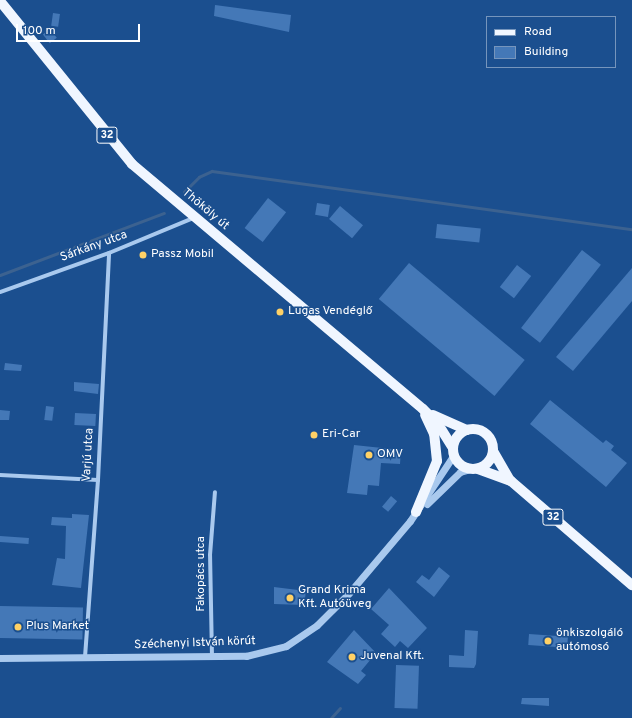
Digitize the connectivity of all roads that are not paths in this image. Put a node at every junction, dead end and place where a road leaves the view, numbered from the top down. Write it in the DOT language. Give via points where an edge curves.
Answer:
graph roads {
  1 [pos="0,1"];
  2 [pos="193,218"];
  3 [pos="109,253"];
  4 [pos="0,292"];
  5 [pos="423,409"];
  6 [pos="467,430"];
  7 [pos="453,451"];
  8 [pos="493,451"];
  9 [pos="474,469"];
  10 [pos="0,475"];
  11 [pos="98,480"];
  12 [pos="511,481"];
  13 [pos="215,492"];
  14 [pos="416,512"];
  15 [pos="410,521"];
  16 [pos="632,585"];
  17 [pos="212,657"];
  18 [pos="0,658"];
  19 [pos="85,658"];
  1 -- 2 [label="main road, Thököly út / 32" via="132,164"];
  2 -- 3 [label="street, Sárkány utca"];
  2 -- 5 [label="main road, Thököly út / 32"];
  3 -- 4 [label="street, Sárkány utca"];
  3 -- 11 [label="street, Varjú utca"];
  5 -- 6 [label="main road, Thököly út / 32"];
  5 -- 7 [label="main road, Thököly út / 32" via="438,424"];
  5 -- 14 [label="main road" via="434,434 437,461"];
  6 -- 7 [label="main road"];
  6 -- 8 [label="main road, Thököly út / 32" via="478,430 488,436"];
  7 -- 9 [label="main road, Thököly út / 32" via="463,467"];
  7 -- 14 [label="street, Széchenyi István körút"];
  8 -- 9 [label="main road" via="491,459"];
  8 -- 12 [label="main road, 32"];
  9 -- 12 [label="main road, 32"];
  9 -- 15 [label="street, Széchenyi István körút" via="460,472"];
  10 -- 11 [label="street"];
  11 -- 19 [label="street, Varjú utca"];
  12 -- 16 [label="main road, 32"];
  13 -- 17 [label="street, Fakopács utca" via="210,555"];
  14 -- 15 [label="street, Széchenyi István körút"];
  15 -- 17 [label="street, Széchenyi István körút" via="333,611 302,636 268,652"];
  17 -- 19 [label="street, Széchenyi István körút"];
  18 -- 19 [label="street, Széchenyi István körút"];
}
